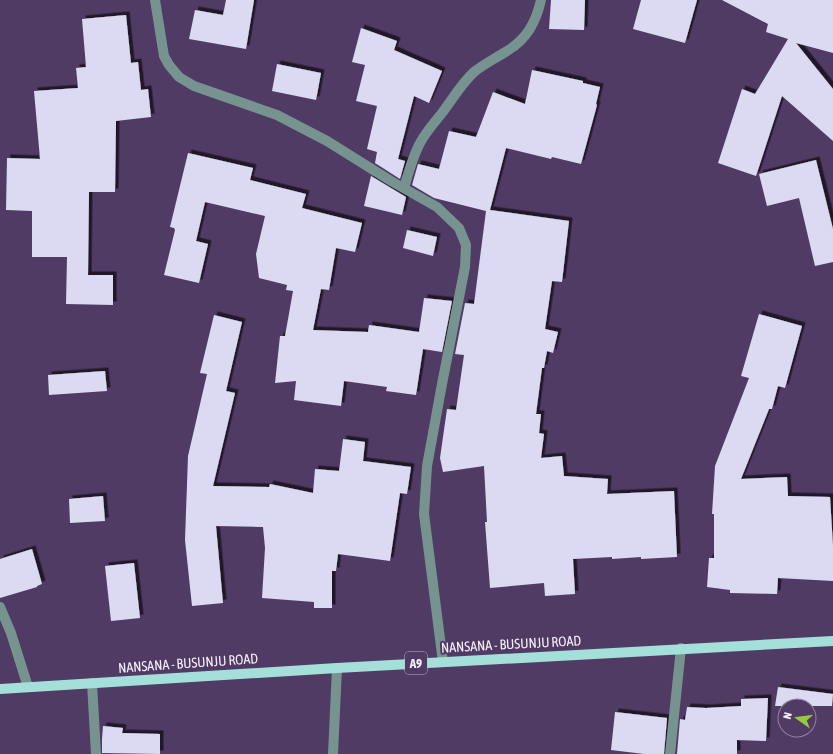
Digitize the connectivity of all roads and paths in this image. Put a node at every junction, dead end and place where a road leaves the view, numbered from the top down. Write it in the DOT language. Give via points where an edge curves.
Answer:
graph roads {
  1 [pos="155,0"];
  2 [pos="541,0"];
  3 [pos="404,188"];
  4 [pos="0,607"];
  5 [pos="833,641"];
  6 [pos="681,648"];
  7 [pos="443,662"];
  8 [pos="336,668"];
  9 [pos="92,683"];
  10 [pos="28,687"];
  11 [pos="0,689"];
  12 [pos="96,754"];
  13 [pos="333,754"];
  14 [pos="670,754"];
  1 -- 3 [label="street" via="164,56 179,77 194,86 277,115"];
  2 -- 3 [label="street" via="532,27 525,37 474,72 419,143"];
  3 -- 7 [label="street" via="437,207 459,228 466,245 465,266 427,473 424,514"];
  4 -- 10 [label="street"];
  5 -- 6 [label="main road, NANSANA - BUSUNJU ROAD / A9"];
  6 -- 7 [label="main road, NANSANA - BUSUNJU ROAD / A9"];
  6 -- 14 [label="street"];
  7 -- 8 [label="main road, NANSANA - BUSUNJU ROAD / A9"];
  8 -- 9 [label="main road, NANSANA - BUSUNJU ROAD / A9"];
  8 -- 13 [label="street"];
  9 -- 10 [label="main road, NANSANA - BUSUNJU ROAD / A9"];
  9 -- 12 [label="street"];
  10 -- 11 [label="main road, NANSANA - BUSUNJU ROAD / A9"];
}
